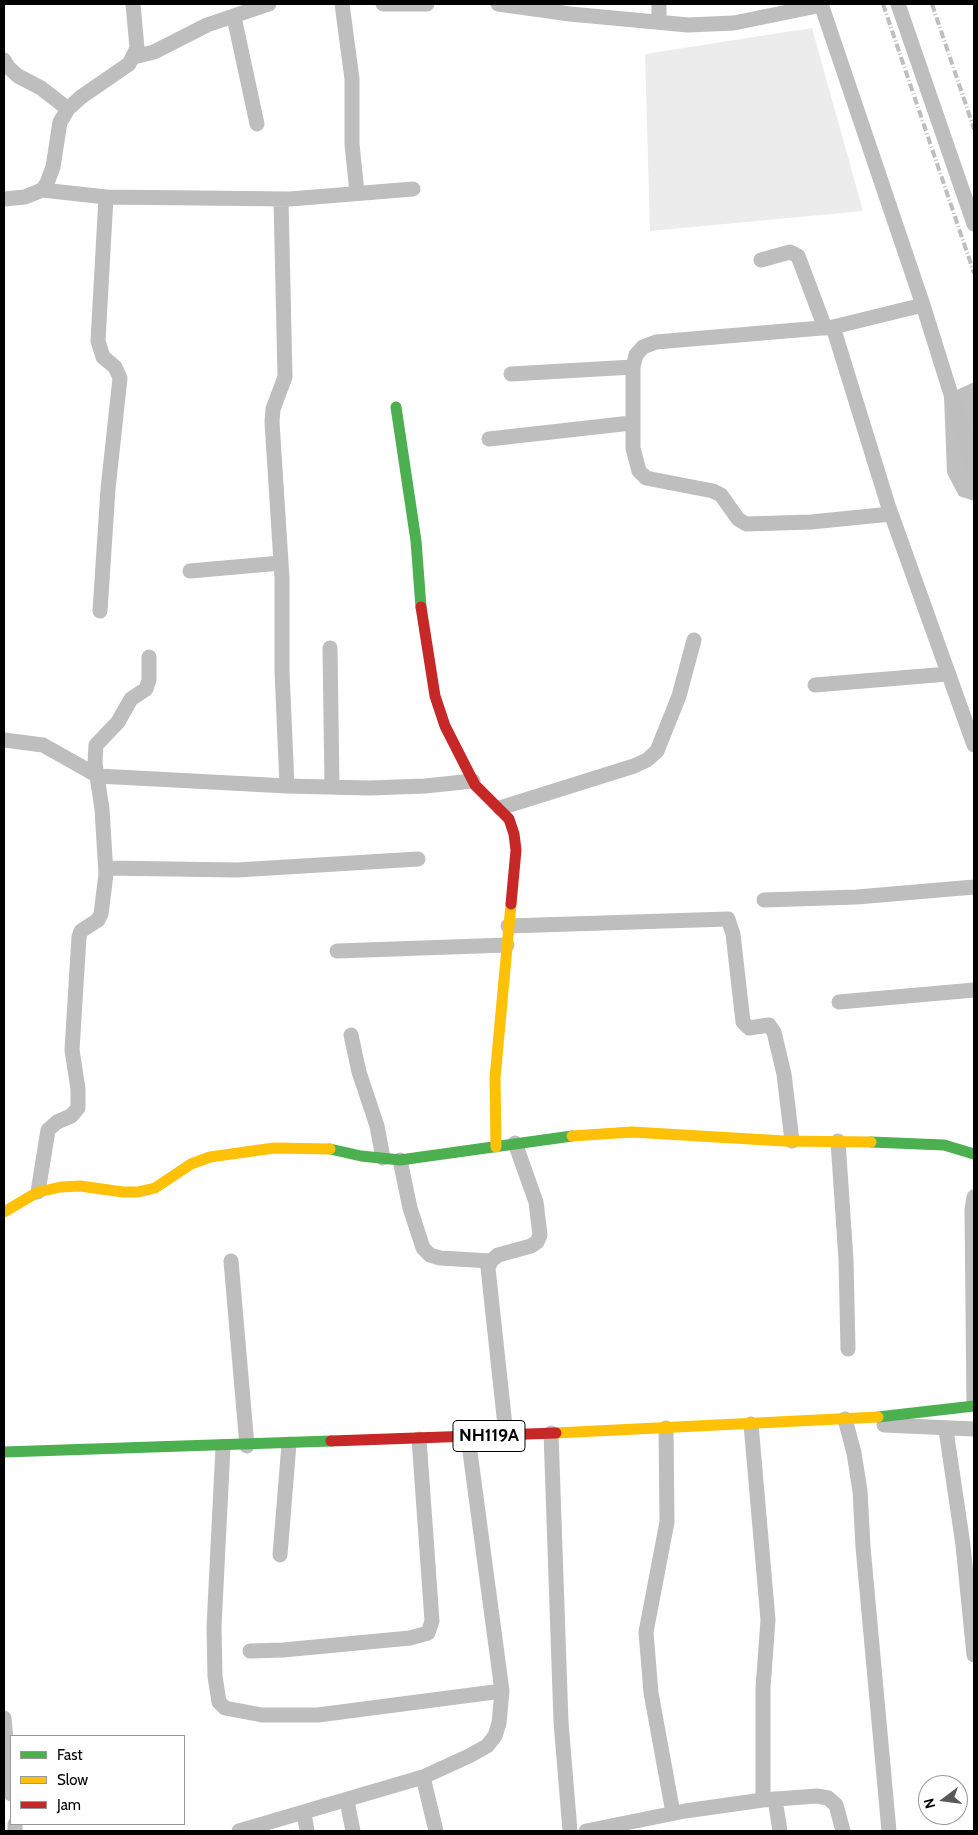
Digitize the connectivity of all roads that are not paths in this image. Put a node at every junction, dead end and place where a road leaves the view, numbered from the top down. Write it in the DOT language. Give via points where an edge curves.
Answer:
graph roads {
  1 [pos="133,4"];
  2 [pos="269,4"];
  3 [pos="342,4"];
  4 [pos="383,4"];
  5 [pos="392,4"];
  6 [pos="428,4"];
  7 [pos="498,4"];
  8 [pos="659,4"];
  9 [pos="822,4"];
  10 [pos="898,4"];
  11 [pos="234,16"];
  12 [pos="659,22"];
  13 [pos="134,57"];
  14 [pos="4,60"];
  15 [pos="68,109"];
  16 [pos="257,124"];
  17 [pos="413,189"];
  18 [pos="42,190"];
  19 [pos="356,193"];
  20 [pos="106,197"];
  21 [pos="4,199"];
  22 [pos="281,199"];
  23 [pos="974,224"];
  24 [pos="761,260"];
  25 [pos="923,305"];
  26 [pos="829,328"];
  27 [pos="633,367"];
  28 [pos="511,374"];
  29 [pos="396,407"];
  30 [pos="631,423"];
  31 [pos="489,439"];
  32 [pos="974,468"];
  33 [pos="891,514"];
  34 [pos="281,563"];
  35 [pos="190,571"];
  36 [pos="100,611"];
  37 [pos="694,640"];
  38 [pos="330,648"];
  39 [pos="149,657"];
  40 [pos="948,674"];
  41 [pos="815,685"];
  42 [pos="4,740"];
  43 [pos="974,745"];
  44 [pos="98,776"];
  45 [pos="473,781"];
  46 [pos="287,786"];
  47 [pos="332,787"];
  48 [pos="500,808"];
  49 [pos="418,859"];
  50 [pos="106,868"];
  51 [pos="974,886"];
  52 [pos="764,900"];
  53 [pos="508,926"];
  54 [pos="507,945"];
  55 [pos="337,951"];
  56 [pos="974,990"];
  57 [pos="839,1002"];
  58 [pos="351,1035"];
  59 [pos="792,1141"];
  60 [pos="838,1141"];
  61 [pos="515,1143"];
  62 [pos="496,1147"];
  63 [pos="974,1154"];
  64 [pos="382,1158"];
  65 [pos="400,1160"];
  66 [pos="38,1192"];
  67 [pos="974,1197"];
  68 [pos="4,1212"];
  69 [pos="231,1260"];
  70 [pos="490,1261"];
  71 [pos="848,1349"];
  72 [pos="974,1405"];
  73 [pos="850,1419"];
  74 [pos="751,1424"];
  75 [pos="666,1428"];
  76 [pos="974,1429"];
  77 [pos="946,1430"];
  78 [pos="551,1433"];
  79 [pos="506,1435"];
  80 [pos="468,1437"];
  81 [pos="419,1439"];
  82 [pos="289,1444"];
  83 [pos="247,1446"];
  84 [pos="223,1447"];
  85 [pos="4,1452"];
  86 [pos="280,1556"];
  87 [pos="971,1582"];
  88 [pos="250,1651"];
  89 [pos="974,1655"];
  90 [pos="502,1691"];
  91 [pos="4,1718"];
  92 [pos="423,1777"];
  93 [pos="10,1783"];
  94 [pos="769,1800"];
  95 [pos="347,1801"];
  96 [pos="304,1813"];
  97 [pos="673,1813"];
  98 [pos="649,1824"];
  99 [pos="239,1831"];
  100 [pos="307,1831"];
  101 [pos="353,1831"];
  102 [pos="436,1831"];
  103 [pos="570,1831"];
  104 [pos="586,1831"];
  105 [pos="780,1831"];
  106 [pos="843,1831"];
  107 [pos="889,1831"];
  1 -- 13 [label="street" via="137,37"];
  2 -- 11 [label="street"];
  3 -- 19 [label="street" via="352,79"];
  4 -- 5 [label="street"];
  5 -- 6 [label="street"];
  7 -- 12 [label="street"];
  8 -- 12 [label="street"];
  9 -- 12 [label="street" via="734,23 688,25"];
  9 -- 25 [label="street"];
  10 -- 23 [label="street"];
  11 -- 13 [label="street" via="207,25 154,52"];
  11 -- 16 [label="street"];
  13 -- 15 [label="street" via="123,70"];
  14 -- 15 [label="street" via="18,76"];
  15 -- 18 [label="street" via="60,122 53,168"];
  17 -- 19 [label="street"];
  18 -- 20 [label="street"];
  18 -- 21 [label="street" via="25,197"];
  19 -- 22 [label="street"];
  20 -- 22 [label="street"];
  20 -- 36 [label="street" via="98,341 103,358 115,367 120,378"];
  22 -- 34 [label="street" via="284,377 272,422"];
  24 -- 26 [label="street" via="790,252 798,256"];
  25 -- 26 [label="street"];
  25 -- 32 [label="street"];
  26 -- 27 [label="street" via="656,342 643,347 636,355"];
  26 -- 33 [label="street"];
  27 -- 28 [label="street"];
  27 -- 30 [label="street"];
  29 -- 45 [label="main road" via="416,541 428,665 445,726"];
  30 -- 31 [label="street"];
  30 -- 33 [label="street" via="635,461 646,478 713,490 721,494 738,519 746,524"];
  33 -- 40 [label="street"];
  34 -- 35 [label="street"];
  34 -- 46 [label="street"];
  37 -- 48 [label="street" via="680,696 658,751 634,766"];
  38 -- 47 [label="street"];
  39 -- 44 [label="street" via="148,685 131,700 118,722 96,745"];
  40 -- 41 [label="street"];
  40 -- 43 [label="street"];
  42 -- 44 [label="street" via="43,745"];
  44 -- 46 [label="street"];
  44 -- 50 [label="street"];
  45 -- 47 [label="street" via="403,787"];
  45 -- 48 [label="main road" via="482,794"];
  46 -- 47 [label="street"];
  48 -- 53 [label="main road" via="511,826 516,850"];
  49 -- 50 [label="street" via="237,870"];
  50 -- 66 [label="street" via="101,914 98,920 81,931 78,938 72,1050 78,1108 48,1130"];
  51 -- 52 [label="street" via="857,897"];
  53 -- 54 [label="main road"];
  53 -- 59 [label="street" via="728,919 733,934 743,1022 749,1028 769,1025 774,1032 784,1074"];
  54 -- 55 [label="street"];
  54 -- 62 [label="main road" via="495,1078"];
  56 -- 57 [label="street"];
  58 -- 64 [label="street"];
  59 -- 60 [label="main road"];
  59 -- 61 [label="main road" via="632,1132"];
  60 -- 63 [label="main road" via="915,1142"];
  60 -- 71 [label="street"];
  61 -- 62 [label="main road"];
  61 -- 70 [label="street" via="536,1202 540,1234 531,1246 498,1255"];
  62 -- 65 [label="main road"];
  64 -- 65 [label="main road"];
  64 -- 66 [label="main road" via="325,1148 274,1148 210,1157 191,1164 164,1184 138,1192 80,1186"];
  65 -- 70 [label="street" via="423,1248 440,1258"];
  66 -- 68 [label="main road"];
  67 -- 72 [label="street"];
  69 -- 83 [label="street"];
  70 -- 79 [label="street" via="488,1280"];
  72 -- 73 [label="main road, NH119A"];
  73 -- 74 [label="main road, NH119A"];
  73 -- 77 [label="street"];
  73 -- 107 [label="street" via="860,1491 862,1547"];
  74 -- 75 [label="main road, NH119A"];
  74 -- 94 [label="street" via="768,1620 763,1688"];
  75 -- 78 [label="main road, NH119A"];
  75 -- 97 [label="street" via="667,1522 646,1632 651,1693"];
  76 -- 77 [label="street"];
  77 -- 87 [label="street"];
  78 -- 79 [label="main road, NH119A"];
  78 -- 103 [label="street" via="561,1722"];
  79 -- 80 [label="main road, NH119A"];
  80 -- 81 [label="main road, NH119A"];
  80 -- 90 [label="street"];
  81 -- 82 [label="main road, NH119A"];
  81 -- 88 [label="street" via="432,1621 428,1633 410,1638"];
  82 -- 83 [label="main road, NH119A"];
  82 -- 86 [label="street"];
  83 -- 84 [label="main road, NH119A"];
  84 -- 85 [label="main road, NH119A"];
  84 -- 90 [label="street" via="214,1676 219,1702 225,1708 262,1715 318,1715"];
  87 -- 89 [label="street"];
  90 -- 92 [label="street" via="499,1723 487,1746"];
  91 -- 93 [label="street"];
  92 -- 95 [label="street"];
  92 -- 102 [label="street"];
  94 -- 97 [label="street"];
  94 -- 105 [label="street"];
  94 -- 106 [label="street" via="828,1798 836,1805"];
  95 -- 96 [label="street"];
  95 -- 101 [label="street"];
  96 -- 99 [label="street"];
  96 -- 100 [label="street"];
  97 -- 98 [label="street"];
  98 -- 104 [label="street"];
}
